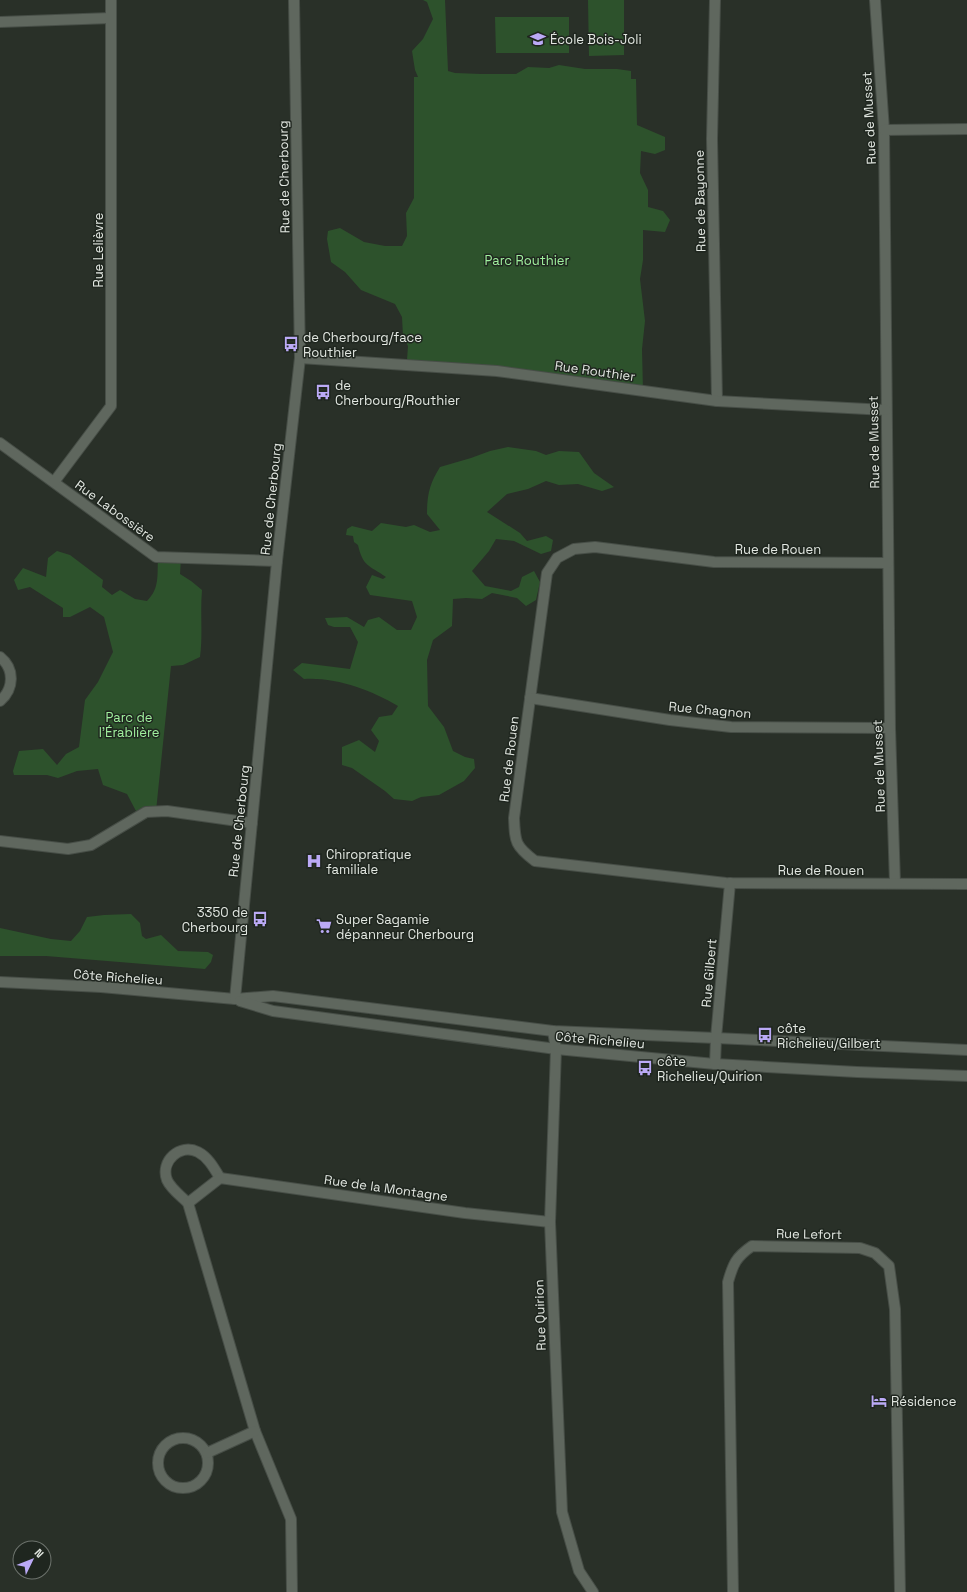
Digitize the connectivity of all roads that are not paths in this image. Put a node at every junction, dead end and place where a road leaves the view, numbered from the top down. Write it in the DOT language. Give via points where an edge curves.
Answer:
graph roads {
  1 [pos="111,0"];
  2 [pos="294,0"];
  3 [pos="715,0"];
  4 [pos="875,0"];
  5 [pos="111,18"];
  6 [pos="0,22"];
  7 [pos="967,129"];
  8 [pos="884,130"];
  9 [pos="300,358"];
  10 [pos="716,401"];
  11 [pos="886,410"];
  12 [pos="0,443"];
  13 [pos="54,482"];
  14 [pos="277,561"];
  15 [pos="888,563"];
  16 [pos="0,657"];
  17 [pos="530,698"];
  18 [pos="0,701"];
  19 [pos="890,728"];
  20 [pos="252,823"];
  21 [pos="0,841"];
  22 [pos="730,883"];
  23 [pos="895,883"];
  24 [pos="967,884"];
  25 [pos="0,982"];
  26 [pos="235,999"];
  27 [pos="553,1031"];
  28 [pos="716,1038"];
  29 [pos="556,1050"];
  30 [pos="967,1050"];
  31 [pos="716,1064"];
  32 [pos="967,1076"];
  33 [pos="220,1178"];
  34 [pos="188,1203"];
  35 [pos="550,1222"];
  36 [pos="255,1431"];
  37 [pos="207,1453"];
  38 [pos="292,1592"];
  39 [pos="593,1592"];
  40 [pos="733,1592"];
  41 [pos="900,1592"];
  1 -- 5 [label="street, Rue Lelièvre"];
  2 -- 9 [label="street, Rue de Cherbourg"];
  3 -- 10 [label="street, Rue de Bayonne" via="712,139"];
  4 -- 8 [label="street, Rue de Musset"];
  5 -- 6 [label="street"];
  5 -- 13 [label="street, Rue Lelièvre" via="111,406"];
  7 -- 8 [label="street"];
  8 -- 11 [label="street, Rue de Musset"];
  9 -- 10 [label="street, Rue Routhier" via="497,371"];
  9 -- 14 [label="street, Rue de Cherbourg"];
  10 -- 11 [label="street, Rue Routhier"];
  11 -- 15 [label="street, Rue de Musset"];
  12 -- 13 [label="street, Rue Labossière"];
  13 -- 14 [label="street, Rue Labossière" via="156,556"];
  14 -- 20 [label="street, Rue de Cherbourg"];
  15 -- 17 [label="street, Rue de Rouen" via="714,562 595,547 574,549 557,558 547,573"];
  15 -- 19 [label="street, Rue de Musset"];
  16 -- 18 [label="street" via="5,661 11,677 7,694"];
  17 -- 19 [label="street, Rue Chagnon" via="731,727"];
  17 -- 22 [label="street, Rue de Rouen" via="514,818 515,839 523,852 535,861"];
  19 -- 23 [label="street, Rue de Musset"];
  20 -- 21 [label="street" via="167,811 146,812 91,845 68,849"];
  20 -- 26 [label="street, Rue de Cherbourg"];
  22 -- 23 [label="street, Rue de Rouen"];
  22 -- 28 [label="street, Rue Gilbert"];
  23 -- 24 [label="street, Rue de Rouen"];
  25 -- 26 [label="street, Côte Richelieu"];
  26 -- 27 [label="street, Côte Richelieu" via="273,996"];
  26 -- 29 [label="street, Côte Richelieu" via="273,1011"];
  27 -- 28 [label="street, Côte Richelieu"];
  27 -- 29 [label="street, Rue Quirion"];
  28 -- 30 [label="street, Côte Richelieu"];
  28 -- 31 [label="street, Rue Gilbert"];
  29 -- 31 [label="street, Côte Richelieu"];
  29 -- 35 [label="street, Rue Quirion"];
  31 -- 32 [label="street, Côte Richelieu"];
  33 -- 34 [label="street"];
  33 -- 34 [label="street" via="210,1162 197,1152 183,1150 176,1153 167,1165 167,1180"];
  33 -- 35 [label="street, Rue de la Montagne" via="465,1213"];
  34 -- 36 [label="street"];
  35 -- 39 [label="street, Rue Quirion" via="562,1512 579,1571"];
  36 -- 37 [label="street"];
  36 -- 38 [label="street" via="291,1518"];
  37 -- 37 [label="street" via="196,1440 187,1437 170,1440 159,1453 158,1469 162,1477 175,1487 191,1487 198,1483 208,1470"];
  40 -- 41 [label="street, Rue Lefort" via="728,1282 732,1268 740,1255 752,1246 860,1248 875,1253 889,1266 895,1309"];
}
